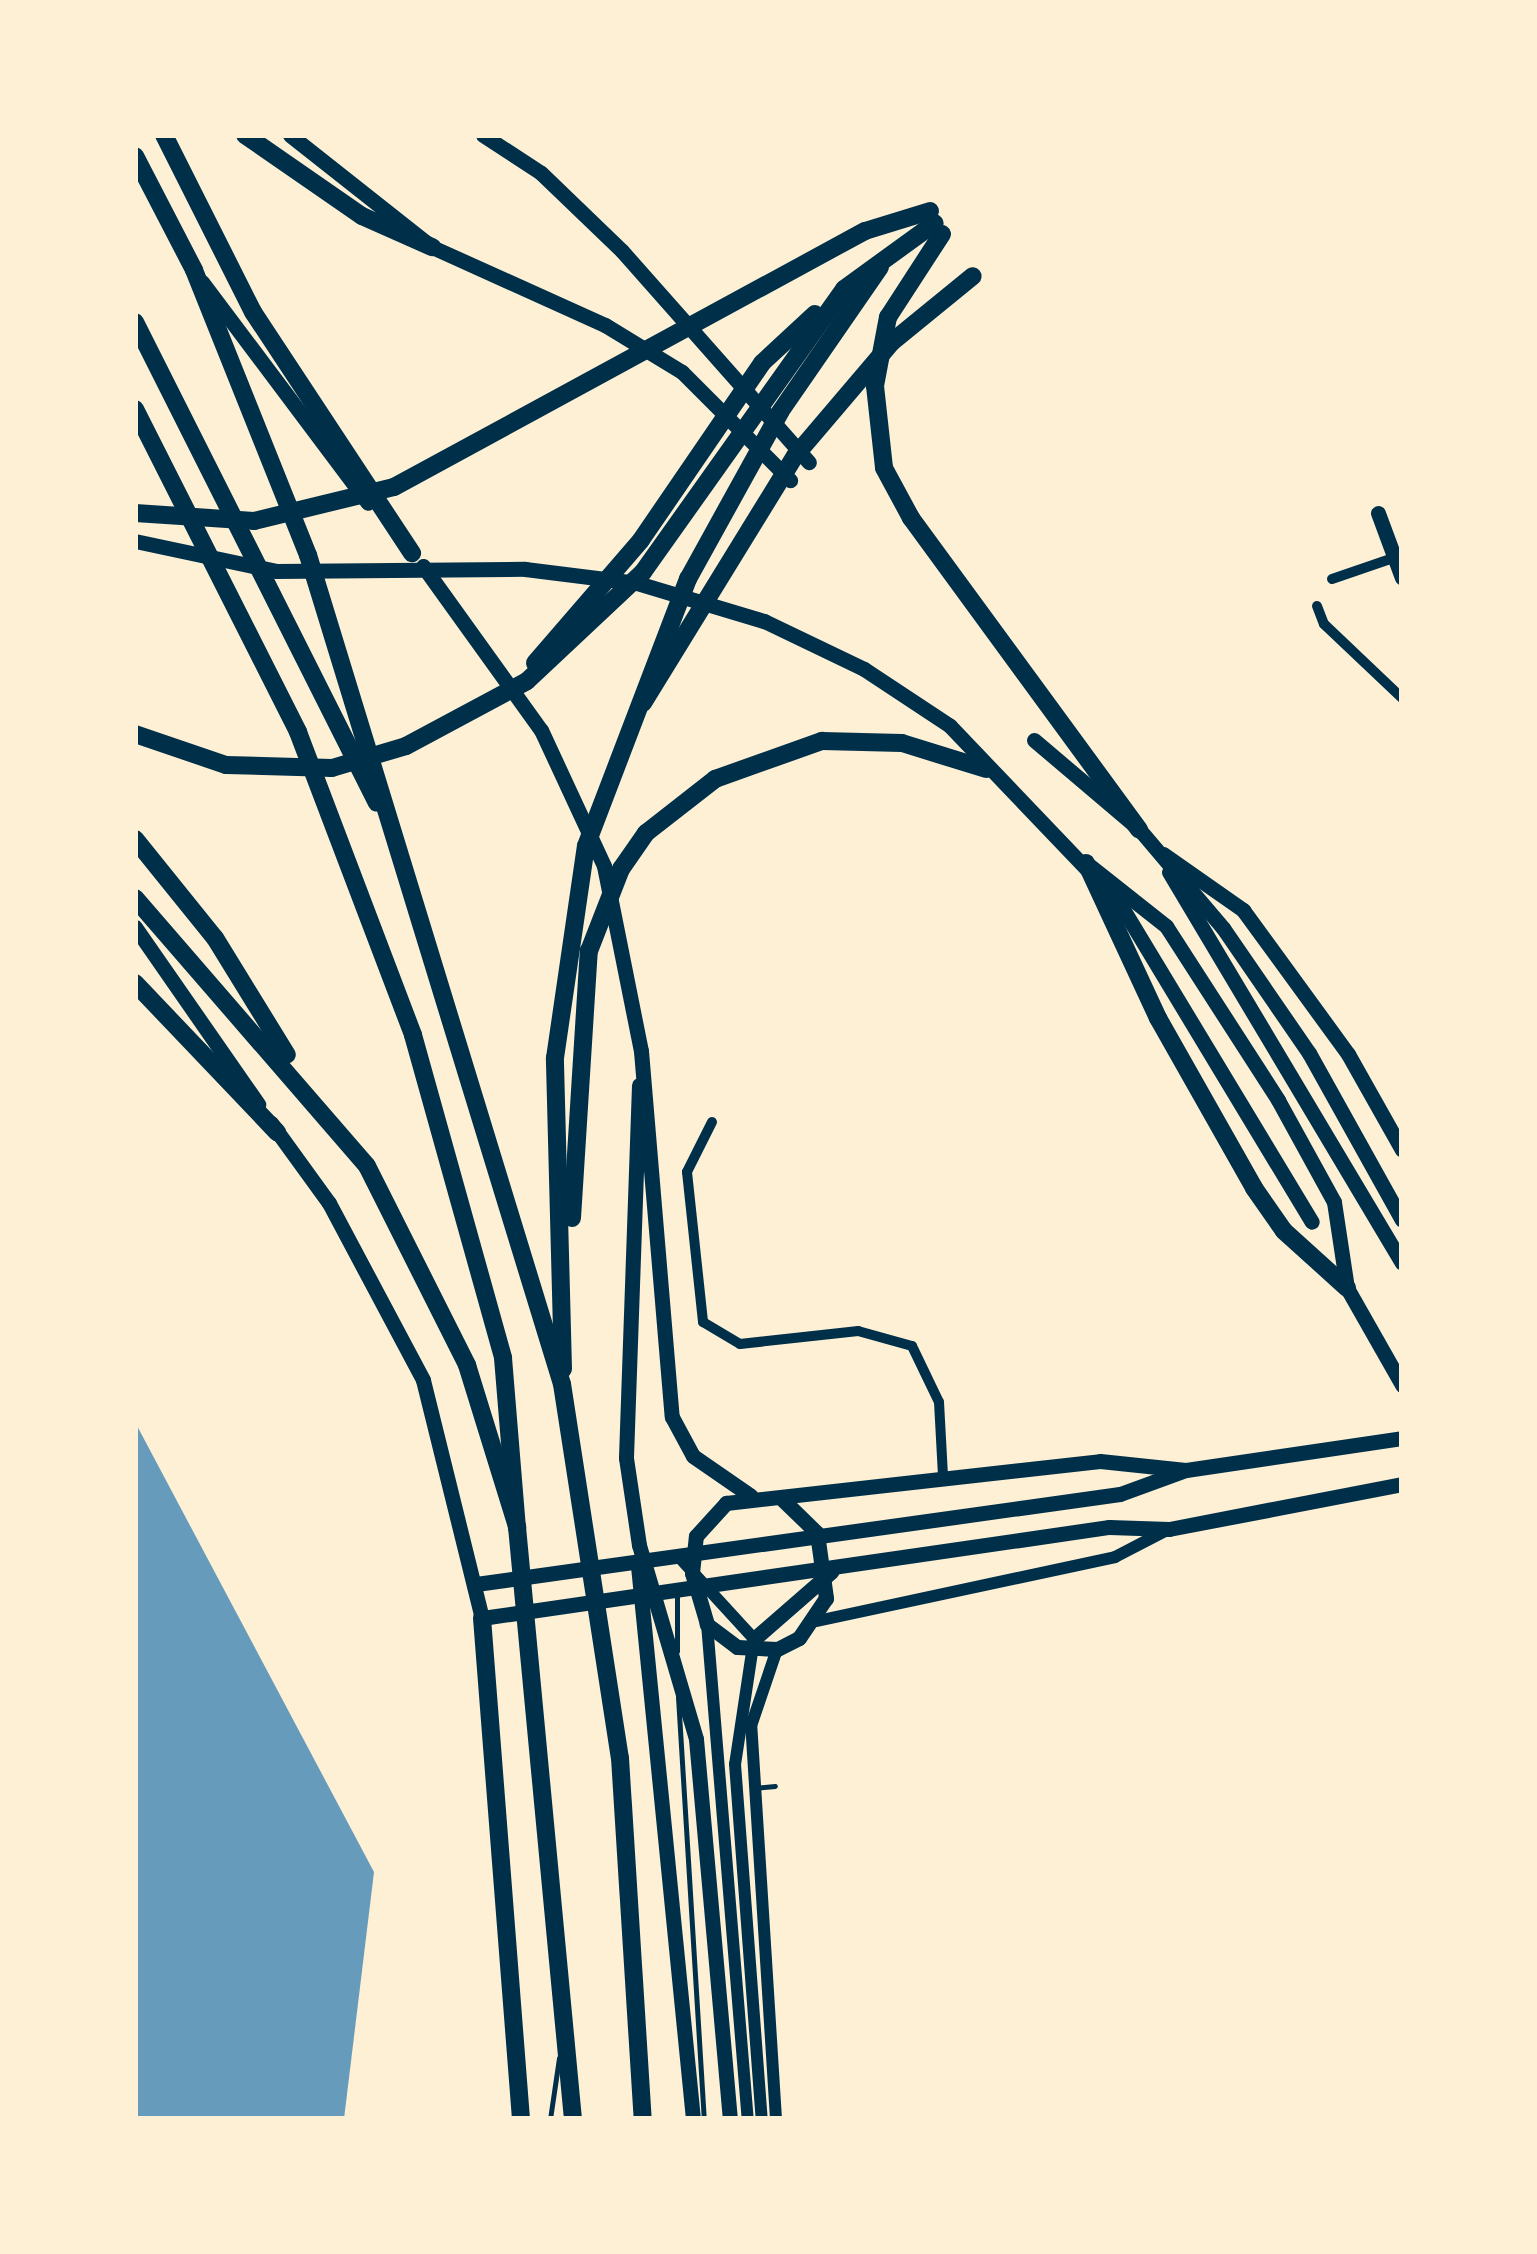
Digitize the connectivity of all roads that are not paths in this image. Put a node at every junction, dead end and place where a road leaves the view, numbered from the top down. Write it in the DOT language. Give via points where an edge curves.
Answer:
graph roads {
  1 [pos="164,135"];
  2 [pos="245,135"];
  3 [pos="290,135"];
  4 [pos="483,135"];
  5 [pos="135,156"];
  6 [pos="939,228"];
  7 [pos="432,247"];
  8 [pos="880,267"];
  9 [pos="194,270"];
  10 [pos="973,276"];
  11 [pos="135,322"];
  12 [pos="135,409"];
  13 [pos="809,462"];
  14 [pos="790,480"];
  15 [pos="1378,513"];
  16 [pos="139,514"];
  17 [pos="141,544"];
  18 [pos="412,553"];
  19 [pos="1398,557"];
  20 [pos="1402,578"];
  21 [pos="1332,579"];
  22 [pos="1318,606"];
  23 [pos="1402,698"];
  24 [pos="494,700"];
  25 [pos="135,734"];
  26 [pos="1034,740"];
  27 [pos="620,745"];
  28 [pos="986,770"];
  29 [pos="377,804"];
  30 [pos="1138,828"];
  31 [pos="135,838"];
  32 [pos="1160,853"];
  33 [pos="1086,863"];
  34 [pos="135,898"];
  35 [pos="135,927"];
  36 [pos="135,982"];
  37 [pos="642,1051"];
  38 [pos="304,1083"];
  39 [pos="712,1122"];
  40 [pos="277,1132"];
  41 [pos="1402,1150"];
  42 [pos="1402,1220"];
  43 [pos="1312,1222"];
  44 [pos="1402,1263"];
  45 [pos="565,1268"];
  46 [pos="1348,1288"];
  47 [pos="562,1384"];
  48 [pos="1402,1385"];
  49 [pos="1402,1438"];
  50 [pos="1186,1470"];
  51 [pos="944,1476"];
  52 [pos="1402,1484"];
  53 [pos="750,1496"];
  54 [pos="781,1498"];
  55 [pos="517,1528"];
  56 [pos="1169,1529"];
  57 [pos="678,1556"];
  58 [pos="638,1561"];
  59 [pos="832,1571"];
  60 [pos="476,1584"];
  61 [pos="704,1585"];
  62 [pos="676,1588"];
  63 [pos="640,1594"];
  64 [pos="482,1618"];
  65 [pos="817,1621"];
  66 [pos="707,1624"];
  67 [pos="754,1638"];
  68 [pos="776,1649"];
  69 [pos="775,1786"];
  70 [pos="752,1788"];
  71 [pos="561,2054"];
  72 [pos="521,2119"];
  73 [pos="550,2119"];
  74 [pos="574,2119"];
  75 [pos="643,2119"];
  76 [pos="693,2119"];
  77 [pos="704,2119"];
  78 [pos="730,2119"];
  79 [pos="748,2119"];
  80 [pos="762,2119"];
  81 [pos="776,2119"];
  1 -- 18 [label="highway" via="260,323"];
  2 -- 7 [label="highway" via="362,216"];
  3 -- 7 [label="main road"];
  4 -- 13 [label="main road" via="518,156 622,250"];
  5 -- 9 [label="highway"];
  6 -- 8 [label="highway"];
  6 -- 16 [label="highway" via="888,220 419,476 282,518"];
  6 -- 24 [label="highway" via="791,332 736,396 642,540"];
  6 -- 30 [label="highway" via="888,317 874,386 884,468 911,518"];
  7 -- 14 [label="main road" via="658,355 714,398"];
  8 -- 24 [label="highway" via="830,307 643,572 550,664"];
  8 -- 27 [label="highway" via="743,476 662,631"];
  9 -- 18 [label="main road" via="330,460"];
  9 -- 29 [label="highway" via="308,555"];
  10 -- 27 [label="highway" via="892,342 795,456"];
  11 -- 29 [label="highway"];
  12 -- 55 [label="highway" via="312,765 414,1035 503,1358"];
  15 -- 19 [label="main road"];
  17 -- 28 [label="main road" via="276,571 455,568 637,582 764,621 950,726"];
  18 -- 37 [label="main road" via="497,663 576,788 604,866"];
  19 -- 20 [label="main road"];
  19 -- 21 [label="street"];
  22 -- 23 [label="street" via="1324,624"];
  24 -- 25 [label="highway" via="406,746 332,768 265,772 193,758"];
  26 -- 30 [label="main road"];
  27 -- 45 [label="highway" via="586,846 561,995 555,1058"];
  28 -- 33 [label="main road"];
  28 -- 45 [label="highway" via="902,743 822,741 715,779 677,802 621,869 581,998"];
  29 -- 47 [label="highway"];
  30 -- 32 [label="main road"];
  31 -- 38 [label="highway" via="215,938"];
  32 -- 41 [label="main road" via="1243,910 1340,1042"];
  32 -- 42 [label="main road" via="1310,1053"];
  32 -- 44 [label="main road" via="1200,935 1302,1086"];
  33 -- 43 [label="main road" via="1148,942"];
  33 -- 46 [label="highway" via="1158,1018 1254,1188 1284,1230"];
  33 -- 46 [label="main road" via="1166,926 1278,1100 1334,1202"];
  34 -- 38 [label="highway"];
  35 -- 40 [label="main road"];
  36 -- 40 [label="highway"];
  37 -- 53 [label="main road" via="672,1417 693,1456"];
  37 -- 78 [label="main road" via="626,1458 639,1544 694,1726"];
  38 -- 55 [label="highway" via="367,1166 442,1304"];
  39 -- 51 [label="street" via="688,1172 704,1322 740,1344 858,1331 912,1346 939,1402"];
  40 -- 60 [label="main road" via="395,1320 446,1447"];
  45 -- 47 [label="highway"];
  46 -- 48 [label="main road"];
  47 -- 75 [label="highway" via="620,1758"];
  49 -- 50 [label="main road"];
  50 -- 51 [label="main road" via="1117,1460"];
  50 -- 57 [label="main road" via="1120,1494"];
  51 -- 54 [label="main road"];
  52 -- 56 [label="main road"];
  53 -- 54 [label="main road"];
  53 -- 66 [label="main road" via="714,1512 696,1536 692,1573"];
  54 -- 65 [label="main road" via="804,1514 822,1549 827,1584"];
  55 -- 71 [label="highway" via="551,1822"];
  56 -- 59 [label="main road" via="1110,1527"];
  56 -- 65 [label="street" via="1115,1556"];
  57 -- 58 [label="main road"];
  57 -- 61 [label="street"];
  58 -- 60 [label="main road"];
  58 -- 63 [label="main road"];
  59 -- 61 [label="main road"];
  59 -- 67 [label="main road"];
  60 -- 64 [label="main road"];
  61 -- 62 [label="main road"];
  61 -- 67 [label="street"];
  62 -- 63 [label="main road"];
  62 -- 77 [label="lane" via="683,1873"];
  63 -- 64 [label="main road"];
  63 -- 76 [label="main road"];
  64 -- 72 [label="highway"];
  65 -- 68 [label="main road"];
  66 -- 68 [label="main road" via="737,1647"];
  66 -- 79 [label="street"];
  67 -- 80 [label="street" via="735,1764"];
  68 -- 70 [label="street" via="751,1726"];
  69 -- 70 [label="lane"];
  70 -- 81 [label="street"];
  71 -- 73 [label="lane"];
  71 -- 74 [label="highway"];
}
